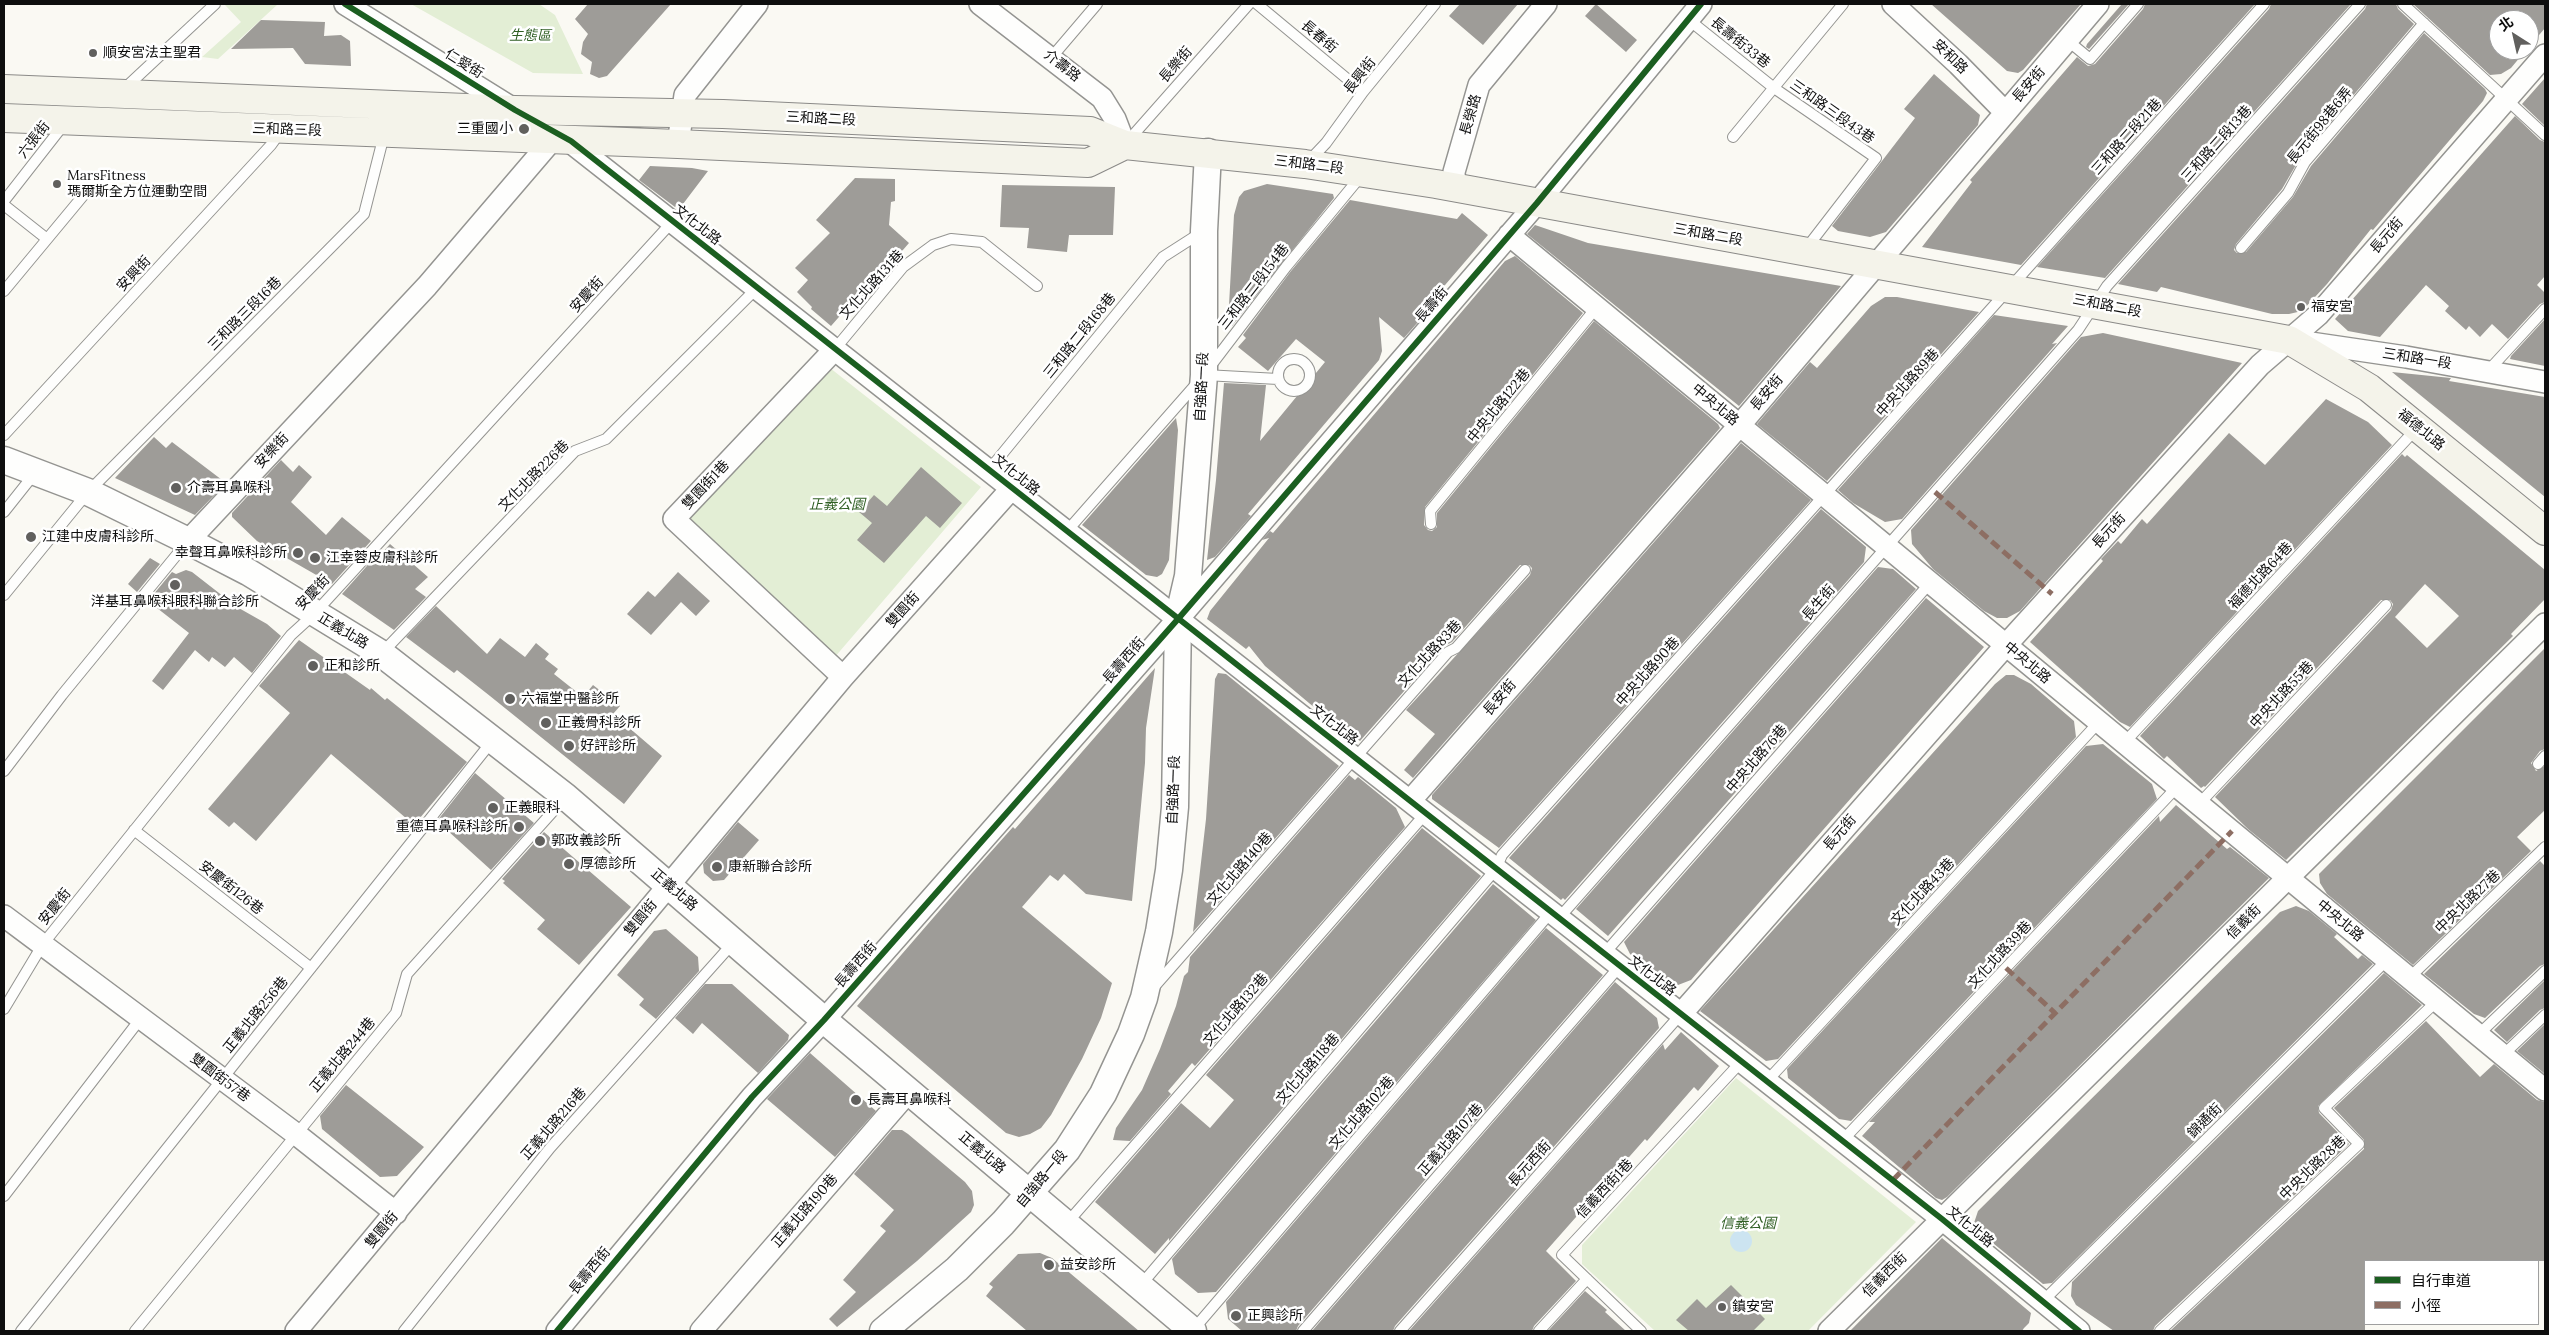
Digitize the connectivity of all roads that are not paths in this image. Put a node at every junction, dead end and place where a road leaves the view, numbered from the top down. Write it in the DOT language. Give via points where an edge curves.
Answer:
graph roads {
  1 [pos="215,4"];
  2 [pos="345,4"];
  3 [pos="757,4"];
  4 [pos="980,4"];
  5 [pos="1097,4"];
  6 [pos="1249,4"];
  7 [pos="1257,4"];
  8 [pos="1435,4"];
  9 [pos="1546,4"];
  10 [pos="1843,4"];
  11 [pos="1893,4"];
  12 [pos="2098,4"];
  13 [pos="2138,4"];
  14 [pos="2264,4"];
  15 [pos="2360,4"];
  16 [pos="2403,4"];
  17 [pos="1695,12"];
  18 [pos="2424,23"];
  19 [pos="2067,40"];
  20 [pos="2545,55"];
  21 [pos="1051,58"];
  22 [pos="1774,88"];
  23 [pos="4,89"];
  24 [pos="1363,92"];
  25 [pos="118,94"];
  26 [pos="2506,100"];
  27 [pos="515,110"];
  28 [pos="2005,112"];
  29 [pos="682,114"];
  30 [pos="4,118"];
  31 [pos="67,121"];
  32 [pos="282,130"];
  33 [pos="384,134"];
  34 [pos="2545,135"];
  35 [pos="1734,137"];
  36 [pos="562,141"];
  37 [pos="678,144"];
  38 [pos="1125,145"];
  39 [pos="1208,152"];
  40 [pos="1305,164"];
  41 [pos="1365,172"];
  42 [pos="1455,189"];
  43 [pos="87,190"];
  44 [pos="4,201"];
  45 [pos="4,204"];
  46 [pos="1537,204"];
  47 [pos="673,221"];
  48 [pos="1204,231"];
  49 [pos="1509,235"];
  50 [pos="47,239"];
  51 [pos="2241,248"];
  52 [pos="1803,252"];
  53 [pos="1875,265"];
  54 [pos="1037,286"];
  55 [pos="757,288"];
  56 [pos="2011,288"];
  57 [pos="4,291"];
  58 [pos="2096,304"];
  59 [pos="1596,308"];
  60 [pos="2545,309"];
  61 [pos="2289,340"];
  62 [pos="835,349"];
  63 [pos="2488,371"];
  64 [pos="1204,375"];
  65 [pos="1278,379"];
  66 [pos="2545,382"];
  67 [pos="1739,426"];
  68 [pos="2417,427"];
  69 [pos="4,435"];
  70 [pos="4,460"];
  71 [pos="989,470"];
  72 [pos="36,472"];
  73 [pos="1012,488"];
  74 [pos="88,492"];
  75 [pos="1825,496"];
  76 [pos="4,512"];
  77 [pos="1431,524"];
  78 [pos="1067,531"];
  79 [pos="2545,531"];
  80 [pos="188,541"];
  81 [pos="1887,547"];
  82 [pos="1525,570"];
  83 [pos="1930,582"];
  84 [pos="4,595"];
  85 [pos="2386,604"];
  86 [pos="314,614"];
  87 [pos="1178,619"];
  88 [pos="2545,624"];
  89 [pos="2006,645"];
  90 [pos="382,654"];
  91 [pos="843,677"];
  92 [pos="2099,722"];
  93 [pos="493,740"];
  94 [pos="2124,743"];
  95 [pos="2545,756"];
  96 [pos="1356,758"];
  97 [pos="2538,764"];
  98 [pos="4,771"];
  99 [pos="2177,787"];
  100 [pos="566,797"];
  101 [pos="2199,804"];
  102 [pos="1418,807"];
  103 [pos="134,830"];
  104 [pos="2545,847"];
  105 [pos="1496,869"];
  106 [pos="2289,878"];
  107 [pos="668,886"];
  108 [pos="1555,915"];
  109 [pos="4,916"];
  110 [pos="734,942"];
  111 [pos="43,944"];
  112 [pos="1612,960"];
  113 [pos="2387,960"];
  114 [pos="311,968"];
  115 [pos="2545,971"];
  116 [pos="2409,978"];
  117 [pos="1144,998"];
  118 [pos="2437,1001"];
  119 [pos="4,1008"];
  120 [pos="1681,1014"];
  121 [pos="2545,1015"];
  122 [pos="141,1018"];
  123 [pos="824,1020"];
  124 [pos="2478,1035"];
  125 [pos="2503,1055"];
  126 [pos="1741,1062"];
  127 [pos="222,1079"];
  128 [pos="1767,1081"];
  129 [pos="2545,1090"];
  130 [pos="909,1091"];
  131 [pos="296,1134"];
  132 [pos="1842,1141"];
  133 [pos="1031,1194"];
  134 [pos="4,1196"];
  135 [pos="396,1213"];
  136 [pos="1942,1219"];
  137 [pos="1066,1224"];
  138 [pos="1587,1278"];
  139 [pos="1140,1286"];
  140 [pos="2042,1302"];
  141 [pos="2054,1325"];
  142 [pos="21,1331"];
  143 [pos="135,1331"];
  144 [pos="296,1331"];
  145 [pos="404,1331"];
  146 [pos="557,1331"];
  147 [pos="701,1331"];
  148 [pos="883,1331"];
  149 [pos="1193,1331"];
  150 [pos="1303,1331"];
  151 [pos="1400,1331"];
  152 [pos="1539,1331"];
  153 [pos="1641,1331"];
  154 [pos="1828,1331"];
  155 [pos="2079,1331"];
  156 [pos="2160,1331"];
  1 -- 25 [label="lane"];
  2 -- 27 [label="street, 仁愛街"];
  3 -- 29 [label="street" via="686,95"];
  4 -- 21 [label="street, 介壽路"];
  5 -- 21 [label="lane"];
  6 -- 38 [label="lane, 長樂街"];
  7 -- 24 [label="lane, 長春街"];
  8 -- 24 [label="lane, 長興街"];
  9 -- 42 [label="street, 長榮路" via="1479,85 1454,172"];
  10 -- 22 [label="lane"];
  11 -- 28 [label="street, 安和路"];
  12 -- 19 [label="street, 長安街"];
  13 -- 19 [label="lane" via="2090,59"];
  14 -- 56 [label="lane, 三和路二段21巷"];
  15 -- 58 [label="lane, 三和路二段13巷" via="2107,286"];
  16 -- 18 [label="lane"];
  17 -- 22 [label="lane, 長壽街33巷"];
  17 -- 46 [label="street, 長壽街"];
  18 -- 26 [label="lane"];
  18 -- 51 [label="lane, 長元街98巷6弄" via="2306,162 2288,193"];
  19 -- 28 [label="street, 長安街"];
  20 -- 26 [label="street, 長元街"];
  21 -- 38 [label="street, 介壽路" via="1102,98"];
  22 -- 35 [label="lane"];
  22 -- 52 [label="lane, 三和路三段43巷" via="1876,158"];
  23 -- 25 [label="main road, 三和路三段"];
  24 -- 40 [label="lane, 長興街" via="1326,143"];
  25 -- 27 [label="main road, 三和路三段"];
  26 -- 34 [label="lane"];
  26 -- 61 [label="street, 長元街" via="2318,315"];
  27 -- 29 [label="main road, 三和路二段"];
  27 -- 36 [label="street, 仁愛街"];
  28 -- 53 [label="street, 長安街"];
  29 -- 37 [label="street"];
  29 -- 38 [label="main road, 三和路二段" via="1090,131"];
  30 -- 31 [label="main road, 三和路三段"];
  31 -- 32 [label="main road, 三和路三段"];
  31 -- 44 [label="lane, 六張街"];
  32 -- 33 [label="main road, 三和路三段"];
  32 -- 69 [label="lane, 安興街"];
  33 -- 36 [label="main road, 三和路三段"];
  33 -- 74 [label="lane, 三和路三段16巷" via="364,214"];
  36 -- 37 [label="main road"];
  36 -- 47 [label="street, 文化北路"];
  36 -- 80 [label="street, 安樂街"];
  37 -- 38 [label="main road" via="1088,163"];
  38 -- 39 [label="main road, 三和路二段"];
  39 -- 40 [label="main road, 三和路二段"];
  39 -- 48 [label="street, 自強路一段"];
  40 -- 41 [label="main road, 三和路二段"];
  41 -- 42 [label="main road, 三和路二段"];
  41 -- 64 [label="lane, 三和路二段154巷" via="1286,267"];
  42 -- 46 [label="main road, 三和路二段"];
  43 -- 50 [label="lane"];
  45 -- 50 [label="lane"];
  46 -- 49 [label="street, 長壽街"];
  46 -- 52 [label="main road, 三和路二段"];
  47 -- 55 [label="street, 文化北路"];
  47 -- 86 [label="lane, 安慶街"];
  48 -- 64 [label="street, 自強路一段"];
  48 -- 71 [label="lane, 三和路二段168巷" via="1163,256"];
  49 -- 59 [label="street, 中央北路"];
  49 -- 87 [label="street, 長壽街"];
  50 -- 57 [label="lane"];
  52 -- 53 [label="main road, 三和路二段"];
  53 -- 56 [label="main road, 三和路二段"];
  53 -- 67 [label="street, 長安街"];
  54 -- 62 [label="lane, 文化北路131巷" via="982,242 951,239 933,245 903,267"];
  55 -- 62 [label="street, 文化北路"];
  55 -- 90 [label="lane, 文化北路226巷" via="606,440 575,452"];
  56 -- 58 [label="main road, 三和路二段"];
  56 -- 75 [label="lane, 中央北路89巷"];
  58 -- 61 [label="main road, 三和路二段"];
  58 -- 81 [label="lane, 長生街" via="2078,330"];
  59 -- 67 [label="street, 中央北路"];
  59 -- 77 [label="lane, 中央北路122巷" via="1430,512"];
  60 -- 63 [label="lane"];
  61 -- 63 [label="street, 三和路一段"];
  61 -- 68 [label="main road, 福德北路" via="2369,388"];
  61 -- 89 [label="street, 長元街" via="2260,365"];
  62 -- 71 [label="street, 文化北路"];
  62 -- 91 [label="street, 雙園街1巷" via="674,519"];
  63 -- 66 [label="street, 三和路一段"];
  64 -- 65 [label="lane"];
  64 -- 78 [label="lane, 三和路二段154巷"];
  64 -- 87 [label="street, 自強路一段" via="1188,576"];
  67 -- 75 [label="street, 中央北路"];
  67 -- 102 [label="street, 長安街"];
  68 -- 79 [label="main road, 福德北路"];
  68 -- 94 [label="lane, 福德北路64巷"];
  70 -- 72 [label="street, 正義北路"];
  71 -- 73 [label="street, 文化北路"];
  72 -- 74 [label="street, 正義北路"];
  72 -- 76 [label="lane"];
  73 -- 78 [label="street, 文化北路"];
  73 -- 91 [label="street, 雙園街"];
  74 -- 80 [label="street, 正義北路"];
  74 -- 84 [label="lane, 三和路三段16巷"];
  75 -- 81 [label="street, 中央北路"];
  75 -- 105 [label="lane, 中央北路90巷" via="1502,855"];
  78 -- 87 [label="street, 文化北路"];
  80 -- 86 [label="street, 正義北路" via="248,572"];
  80 -- 98 [label="lane, 安樂街"];
  81 -- 83 [label="street, 中央北路"];
  81 -- 108 [label="lane, 長生街"];
  82 -- 96 [label="lane, 文化北路83巷"];
  83 -- 89 [label="street, 中央北路"];
  83 -- 112 [label="lane, 中央北路76巷"];
  85 -- 101 [label="lane, 中央北路55巷"];
  86 -- 90 [label="street, 正義北路"];
  86 -- 103 [label="lane, 安慶街" via="291,636"];
  87 -- 96 [label="street, 文化北路"];
  87 -- 117 [label="street, 自強路一段" via="1175,807 1159,932"];
  87 -- 123 [label="street, 長壽西街"];
  88 -- 106 [label="street, 信義街"];
  89 -- 92 [label="street, 中央北路"];
  89 -- 120 [label="street, 長元街"];
  90 -- 93 [label="street, 正義北路"];
  91 -- 107 [label="street, 雙園街"];
  92 -- 94 [label="street, 中央北路"];
  92 -- 128 [label="lane, 文化北路43巷"];
  93 -- 100 [label="street, 正義北路"];
  93 -- 114 [label="lane, 正義北路256巷"];
  94 -- 99 [label="street, 中央北路"];
  95 -- 97 [label="lane"];
  96 -- 102 [label="street, 文化北路"];
  96 -- 117 [label="lane, 文化北路140巷"];
  99 -- 101 [label="street, 中央北路"];
  99 -- 132 [label="lane, 文化北路39巷"];
  100 -- 107 [label="street, 正義北路"];
  100 -- 131 [label="lane, 正義北路244巷" via="407,974 396,1013"];
  101 -- 106 [label="street, 中央北路"];
  102 -- 105 [label="street, 文化北路"];
  102 -- 137 [label="lane, 文化北路132巷"];
  103 -- 111 [label="lane, 安慶街"];
  103 -- 114 [label="lane, 安慶街126巷"];
  104 -- 116 [label="lane, 中央北路27巷"];
  105 -- 108 [label="street, 文化北路"];
  105 -- 139 [label="lane, 文化北路118巷"];
  106 -- 113 [label="street, 中央北路"];
  106 -- 136 [label="street, 信義街"];
  107 -- 110 [label="street, 正義北路"];
  107 -- 135 [label="street, 雙園街"];
  108 -- 112 [label="street, 文化北路"];
  108 -- 149 [label="lane, 文化北路102巷"];
  109 -- 111 [label="street, 雙園街57巷"];
  110 -- 123 [label="street, 正義北路"];
  110 -- 145 [label="lane, 正義北路216巷" via="550,1148"];
  111 -- 119 [label="lane, 安慶街"];
  111 -- 122 [label="street, 雙園街57巷"];
  112 -- 120 [label="street, 文化北路"];
  112 -- 150 [label="lane, 正義北路107巷"];
  113 -- 116 [label="street, 中央北路"];
  113 -- 140 [label="lane, 錦通街"];
  114 -- 127 [label="lane, 正義北路256巷"];
  115 -- 124 [label="lane"];
  116 -- 118 [label="street, 中央北路"];
  117 -- 133 [label="street, 自強路一段" via="1103,1094 1067,1150"];
  118 -- 124 [label="street, 中央北路"];
  118 -- 156 [label="lane, 中央北路28巷" via="2324,1108 2359,1144"];
  120 -- 126 [label="street, 文化北路"];
  120 -- 151 [label="lane, 長元西街"];
  121 -- 125 [label="lane"];
  122 -- 127 [label="street, 雙園街57巷"];
  122 -- 134 [label="lane"];
  123 -- 130 [label="street, 正義北路"];
  123 -- 146 [label="street, 長壽西街" via="752,1098"];
  124 -- 125 [label="street, 中央北路"];
  125 -- 129 [label="street, 中央北路"];
  126 -- 128 [label="street, 文化北路"];
  126 -- 138 [label="lane, 信義西街1巷" via="1562,1255"];
  127 -- 131 [label="street, 雙園街57巷"];
  127 -- 142 [label="lane, 正義北路256巷"];
  128 -- 132 [label="street, 文化北路"];
  130 -- 133 [label="street, 正義北路"];
  130 -- 147 [label="street, 正義北路190巷"];
  131 -- 135 [label="street, 雙園街57巷"];
  131 -- 143 [label="lane, 正義北路244巷"];
  132 -- 136 [label="street, 文化北路"];
  133 -- 137 [label="street, 正義北路"];
  133 -- 148 [label="street, 自強路一段" via="957,1269"];
  135 -- 144 [label="street, 雙園街"];
  136 -- 140 [label="street, 文化北路"];
  136 -- 154 [label="street, 信義西街"];
  137 -- 139 [label="street, 正義北路"];
  138 -- 152 [label="lane"];
  138 -- 153 [label="lane, 信義西街1巷"];
  139 -- 149 [label="street, 正義北路"];
  140 -- 141 [label="street, 文化北路"];
  141 -- 155 [label="street, 文化北路"];
}
